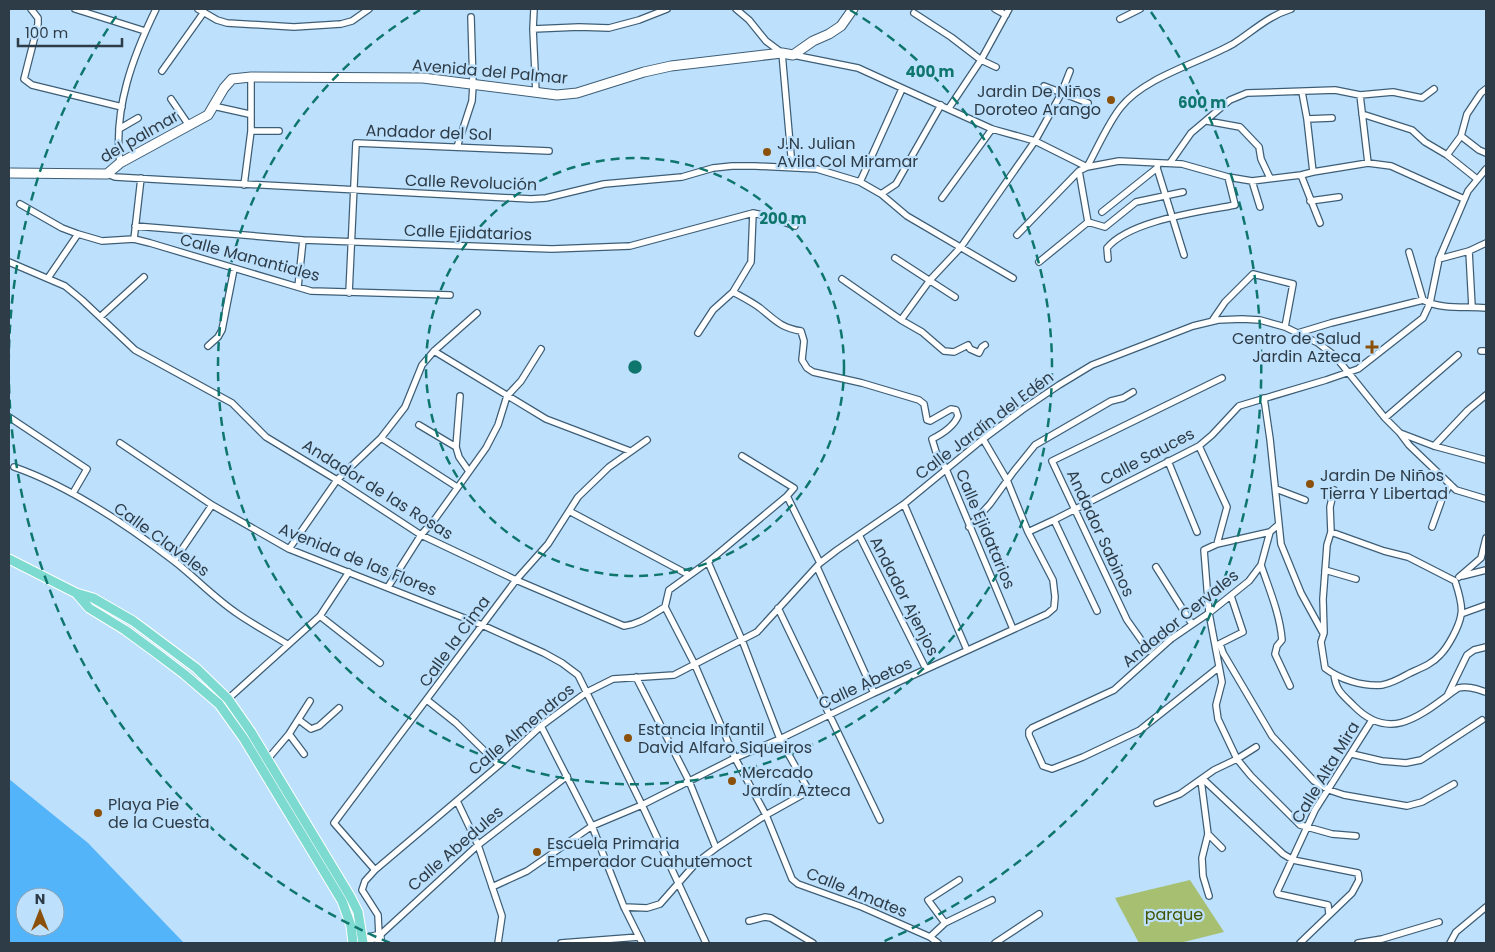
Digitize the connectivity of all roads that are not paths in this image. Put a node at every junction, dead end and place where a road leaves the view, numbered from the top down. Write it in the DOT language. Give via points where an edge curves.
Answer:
graph roads {
  1 [pos="31,9"];
  2 [pos="75,9"];
  3 [pos="156,9"];
  4 [pos="369,9"];
  5 [pos="534,9"];
  6 [pos="666,9"];
  7 [pos="736,9"];
  8 [pos="853,9"];
  9 [pos="995,9"];
  10 [pos="1009,9"];
  11 [pos="1140,9"];
  12 [pos="1291,9"];
  13 [pos="201,10"];
  14 [pos="1285,10"];
  15 [pos="914,13"];
  16 [pos="1006,15"];
  17 [pos="471,17"];
  18 [pos="1120,19"];
  19 [pos="533,29"];
  20 [pos="145,31"];
  21 [pos="782,53"];
  22 [pos="793,55"];
  23 [pos="981,60"];
  24 [pos="996,67"];
  25 [pos="162,70"];
  26 [pos="1070,71"];
  27 [pos="250,77"];
  28 [pos="232,79"];
  29 [pos="474,85"];
  30 [pos="1044,86"];
  31 [pos="902,89"];
  32 [pos="1486,89"];
  33 [pos="1434,90"];
  34 [pos="1302,92"];
  35 [pos="536,93"];
  36 [pos="1061,94"];
  37 [pos="1360,95"];
  38 [pos="171,99"];
  39 [pos="1088,103"];
  40 [pos="941,105"];
  41 [pos="214,106"];
  42 [pos="122,107"];
  43 [pos="949,108"];
  44 [pos="250,114"];
  45 [pos="1362,114"];
  46 [pos="138,118"];
  47 [pos="1332,118"];
  48 [pos="1307,119"];
  49 [pos="1207,121"];
  50 [pos="188,124"];
  51 [pos="119,129"];
  52 [pos="992,129"];
  53 [pos="250,131"];
  54 [pos="279,131"];
  55 [pos="1461,136"];
  56 [pos="1035,141"];
  57 [pos="457,146"];
  58 [pos="549,151"];
  59 [pos="1486,152"];
  60 [pos="1446,155"];
  61 [pos="120,162"];
  62 [pos="1170,163"];
  63 [pos="1368,163"];
  64 [pos="1158,166"];
  65 [pos="792,167"];
  66 [pos="1087,167"];
  67 [pos="1486,169"];
  68 [pos="1079,171"];
  69 [pos="1313,172"];
  70 [pos="9,173"];
  71 [pos="107,174"];
  72 [pos="1301,175"];
  73 [pos="1228,176"];
  74 [pos="141,178"];
  75 [pos="1270,178"];
  76 [pos="1477,179"];
  77 [pos="1252,181"];
  78 [pos="860,182"];
  79 [pos="244,185"];
  80 [pos="352,191"];
  81 [pos="1183,192"];
  82 [pos="881,194"];
  83 [pos="1167,196"];
  84 [pos="1339,197"];
  85 [pos="942,198"];
  86 [pos="1464,200"];
  87 [pos="1310,201"];
  88 [pos="20,204"];
  89 [pos="1260,208"];
  90 [pos="1102,212"];
  91 [pos="753,213"];
  92 [pos="1173,218"];
  93 [pos="1088,222"];
  94 [pos="1320,223"];
  95 [pos="135,226"];
  96 [pos="795,226"];
  97 [pos="78,234"];
  98 [pos="1017,236"];
  99 [pos="134,239"];
  100 [pos="303,240"];
  101 [pos="351,242"];
  102 [pos="1486,243"];
  103 [pos="961,247"];
  104 [pos="1469,251"];
  105 [pos="1409,252"];
  106 [pos="1184,254"];
  107 [pos="895,258"];
  108 [pos="1108,259"];
  109 [pos="1439,259"];
  110 [pos="9,262"];
  111 [pos="1039,262"];
  112 [pos="234,269"];
  113 [pos="144,277"];
  114 [pos="48,278"];
  115 [pos="1013,278"];
  116 [pos="842,279"];
  117 [pos="930,280"];
  118 [pos="298,287"];
  119 [pos="733,292"];
  120 [pos="349,293"];
  121 [pos="450,295"];
  122 [pos="955,297"];
  123 [pos="1423,300"];
  124 [pos="1430,304"];
  125 [pos="1472,307"];
  126 [pos="1486,308"];
  127 [pos="477,313"];
  128 [pos="100,317"];
  129 [pos="901,320"];
  130 [pos="1212,321"];
  131 [pos="1285,327"];
  132 [pos="698,333"];
  133 [pos="1298,333"];
  134 [pos="985,345"];
  135 [pos="208,346"];
  136 [pos="541,349"];
  137 [pos="434,351"];
  138 [pos="1458,355"];
  139 [pos="1349,371"];
  140 [pos="1222,378"];
  141 [pos="1133,392"];
  142 [pos="1486,395"];
  143 [pos="460,396"];
  144 [pos="508,396"];
  145 [pos="1264,398"];
  146 [pos="9,417"];
  147 [pos="1385,418"];
  148 [pos="419,426"];
  149 [pos="1400,433"];
  150 [pos="381,438"];
  151 [pos="983,439"];
  152 [pos="648,440"];
  153 [pos="120,443"];
  154 [pos="1199,446"];
  155 [pos="1434,446"];
  156 [pos="456,447"];
  157 [pos="630,452"];
  158 [pos="742,456"];
  159 [pos="1486,460"];
  160 [pos="1168,461"];
  161 [pos="14,466"];
  162 [pos="946,469"];
  163 [pos="468,470"];
  164 [pos="337,480"];
  165 [pos="1007,480"];
  166 [pos="1450,484"];
  167 [pos="458,486"];
  168 [pos="1276,489"];
  169 [pos="1334,490"];
  170 [pos="73,493"];
  171 [pos="787,496"];
  172 [pos="1486,499"];
  173 [pos="1305,500"];
  174 [pos="904,504"];
  175 [pos="212,505"];
  176 [pos="1075,510"];
  177 [pos="569,511"];
  178 [pos="1054,520"];
  179 [pos="1278,525"];
  180 [pos="969,527"];
  181 [pos="1432,527"];
  182 [pos="1028,532"];
  183 [pos="1197,532"];
  184 [pos="1270,532"];
  185 [pos="1331,532"];
  186 [pos="421,535"];
  187 [pos="859,535"];
  188 [pos="1486,538"];
  189 [pos="1217,544"];
  190 [pos="289,549"];
  191 [pos="9,560"];
  192 [pos="174,561"];
  193 [pos="708,562"];
  194 [pos="819,565"];
  195 [pos="1261,565"];
  196 [pos="1156,567"];
  197 [pos="1325,570"];
  198 [pos="1486,570"];
  199 [pos="349,572"];
  200 [pos="689,575"];
  201 [pos="1356,579"];
  202 [pos="1457,579"];
  203 [pos="516,580"];
  204 [pos="388,587"];
  205 [pos="76,593"];
  206 [pos="1231,596"];
  207 [pos="1486,605"];
  208 [pos="665,607"];
  209 [pos="778,608"];
  210 [pos="1097,611"];
  211 [pos="1209,613"];
  212 [pos="1461,614"];
  213 [pos="320,616"];
  214 [pos="1192,624"];
  215 [pos="482,625"];
  216 [pos="1013,629"];
  217 [pos="1324,633"];
  218 [pos="1171,639"];
  219 [pos="742,640"];
  220 [pos="287,644"];
  221 [pos="1218,645"];
  222 [pos="1486,647"];
  223 [pos="967,650"];
  224 [pos="380,663"];
  225 [pos="695,665"];
  226 [pos="1218,668"];
  227 [pos="926,669"];
  228 [pos="1334,674"];
  229 [pos="636,677"];
  230 [pos="1290,686"];
  231 [pos="587,692"];
  232 [pos="1486,692"];
  233 [pos="874,693"];
  234 [pos="1447,696"];
  235 [pos="228,699"];
  236 [pos="427,700"];
  237 [pos="310,701"];
  238 [pos="340,708"];
  239 [pos="830,715"];
  240 [pos="299,720"];
  241 [pos="1372,720"];
  242 [pos="1482,720"];
  243 [pos="541,726"];
  244 [pos="289,734"];
  245 [pos="780,739"];
  246 [pos="1256,747"];
  247 [pos="304,754"];
  248 [pos="1352,754"];
  249 [pos="735,758"];
  250 [pos="1237,759"];
  251 [pos="267,760"];
  252 [pos="499,765"];
  253 [pos="567,776"];
  254 [pos="1202,779"];
  255 [pos="689,781"];
  256 [pos="1454,784"];
  257 [pos="1329,790"];
  258 [pos="457,801"];
  259 [pos="1157,803"];
  260 [pos="642,804"];
  261 [pos="766,815"];
  262 [pos="880,820"];
  263 [pos="592,826"];
  264 [pos="1306,828"];
  265 [pos="1208,834"];
  266 [pos="1356,836"];
  267 [pos="478,844"];
  268 [pos="716,848"];
  269 [pos="1222,848"];
  270 [pos="1293,860"];
  271 [pos="375,870"];
  272 [pos="959,880"];
  273 [pos="679,884"];
  274 [pos="492,887"];
  275 [pos="1210,896"];
  276 [pos="992,900"];
  277 [pos="624,907"];
  278 [pos="1486,907"];
  279 [pos="1040,914"];
  280 [pos="1329,914"];
  281 [pos="749,921"];
  282 [pos="1439,922"];
  283 [pos="945,923"];
  284 [pos="930,937"];
  285 [pos="379,940"];
  286 [pos="640,940"];
  287 [pos="363,942"];
  288 [pos="353,943"];
  289 [pos="498,943"];
  290 [pos="561,943"];
  291 [pos="706,943"];
  292 [pos="813,943"];
  293 [pos="938,943"];
  294 [pos="995,943"];
  295 [pos="1300,943"];
  296 [pos="1358,943"];
  297 [pos="1450,943"];
  1 -- 42 [label="street" via="38,18 38,24 24,79 32,85"];
  2 -- 20 [label="street"];
  3 -- 20 [label="street"];
  4 -- 13 [label="street" via="342,24 294,27 227,23"];
  5 -- 19 [label="street"];
  6 -- 19 [label="street" via="609,28"];
  7 -- 21 [label="street"];
  8 -- 22 [label="street" via="841,26"];
  9 -- 16 [label="street"];
  10 -- 16 [label="street"];
  11 -- 18 [label="street"];
  12 -- 14 [label="street"];
  13 -- 25 [label="street"];
  14 -- 66 [label="street" via="1233,43 1132,96 1120,108"];
  15 -- 23 [label="street"];
  16 -- 23 [label="street"];
  17 -- 29 [label="street"];
  19 -- 35 [label="street"];
  20 -- 42 [label="street" via="128,76"];
  21 -- 22 [label="street, Avenida del Palmar"];
  21 -- 35 [label="street, Avenida del Palmar" via="671,66 577,93"];
  21 -- 65 [label="street"];
  22 -- 31 [label="street, Avenida del Palmar" via="858,68"];
  23 -- 24 [label="street"];
  23 -- 43 [label="street"];
  26 -- 36 [label="street"];
  27 -- 28 [label="street, Avenida del Palmar"];
  27 -- 29 [label="street, Avenida del Palmar" via="422,78"];
  27 -- 44 [label="street"];
  28 -- 41 [label="street, del palmar"];
  29 -- 35 [label="street, Avenida del Palmar"];
  29 -- 57 [label="street"];
  30 -- 36 [label="street"];
  31 -- 40 [label="street, Avenida del Palmar"];
  31 -- 78 [label="street"];
  32 -- 55 [label="street" via="1467,114"];
  33 -- 37 [label="street" via="1422,98 1393,92"];
  34 -- 37 [label="street" via="1335,90"];
  34 -- 48 [label="street"];
  34 -- 49 [label="street" via="1248,93 1230,100"];
  36 -- 39 [label="street"];
  36 -- 56 [label="street"];
  37 -- 45 [label="street"];
  38 -- 50 [label="street"];
  40 -- 43 [label="street, Avenida del Palmar"];
  40 -- 82 [label="street" via="896,184"];
  41 -- 44 [label="street"];
  41 -- 50 [label="street, del palmar" via="208,115"];
  42 -- 51 [label="street"];
  43 -- 52 [label="street, Avenida del Palmar"];
  44 -- 53 [label="street"];
  45 -- 60 [label="street" via="1412,130"];
  45 -- 63 [label="street"];
  46 -- 51 [label="street"];
  47 -- 48 [label="street"];
  48 -- 69 [label="street"];
  49 -- 62 [label="street" via="1191,133"];
  49 -- 75 [label="street" via="1240,127 1259,147"];
  50 -- 61 [label="street, del palmar"];
  51 -- 61 [label="street"];
  52 -- 56 [label="street, Avenida del Palmar"];
  52 -- 85 [label="street"];
  53 -- 54 [label="street"];
  53 -- 79 [label="street"];
  55 -- 59 [label="street" via="1478,150"];
  55 -- 60 [label="street"];
  56 -- 66 [label="street, Avenida del Palmar"];
  56 -- 103 [label="street"];
  57 -- 58 [label="street, Andador del Sol"];
  57 -- 80 [label="street, Andador del Sol" via="356,143"];
  60 -- 76 [label="street"];
  61 -- 71 [label="street, del palmar"];
  62 -- 64 [label="street"];
  62 -- 73 [label="street"];
  63 -- 69 [label="street"];
  63 -- 86 [label="street" via="1390,166"];
  64 -- 66 [label="street" via="1119,161"];
  64 -- 83 [label="street"];
  64 -- 90 [label="street"];
  65 -- 78 [label="street, Calle Revolución"];
  65 -- 80 [label="street, Calle Revolución" via="713,168 682,177 604,184 531,200"];
  66 -- 68 [label="street"];
  67 -- 76 [label="street, Calle Sauces"];
  68 -- 93 [label="street"];
  68 -- 98 [label="street"];
  69 -- 72 [label="street"];
  70 -- 71 [label="street, del palmar"];
  71 -- 74 [label="street, Calle Revolución"];
  72 -- 75 [label="street"];
  72 -- 87 [label="street"];
  73 -- 77 [label="street"];
  73 -- 92 [label="street" via="1235,205"];
  74 -- 79 [label="street, Calle Revolución"];
  74 -- 95 [label="street"];
  75 -- 77 [label="street"];
  76 -- 86 [label="street, Calle Sauces"];
  77 -- 89 [label="street"];
  78 -- 82 [label="street, Calle Revolución"];
  79 -- 80 [label="street, Calle Revolución"];
  80 -- 101 [label="street"];
  81 -- 83 [label="street"];
  82 -- 103 [label="street, Calle Revolución" via="907,216"];
  83 -- 92 [label="street"];
  83 -- 93 [label="street" via="1136,202 1105,227"];
  84 -- 87 [label="street"];
  86 -- 109 [label="street, Calle Sauces"];
  87 -- 94 [label="street"];
  88 -- 97 [label="street"];
  91 -- 96 [label="street"];
  91 -- 101 [label="street, Calle Ejidatarios" via="630,246 552,249"];
  91 -- 119 [label="street" via="751,262"];
  92 -- 106 [label="street"];
  92 -- 108 [label="street" via="1134,229 1108,248"];
  93 -- 111 [label="street"];
  95 -- 99 [label="street"];
  95 -- 100 [label="street, Calle Ejidatarios"];
  97 -- 99 [label="street" via="102,241"];
  97 -- 114 [label="street"];
  99 -- 112 [label="street, Calle Manantiales"];
  100 -- 101 [label="street, Calle Ejidatarios"];
  100 -- 118 [label="street"];
  101 -- 120 [label="street"];
  102 -- 104 [label="street"];
  103 -- 115 [label="street, Calle Revolución"];
  103 -- 117 [label="street"];
  104 -- 109 [label="street"];
  104 -- 125 [label="street"];
  105 -- 123 [label="street"];
  107 -- 117 [label="street"];
  109 -- 124 [label="street, Calle Sauces"];
  110 -- 114 [label="street, Andador de las Rosas"];
  112 -- 118 [label="street, Calle Manantiales"];
  112 -- 135 [label="street" via="222,330"];
  113 -- 128 [label="street"];
  114 -- 128 [label="street, Andador de las Rosas" via="64,286"];
  116 -- 129 [label="street"];
  117 -- 122 [label="street"];
  117 -- 129 [label="street"];
  118 -- 120 [label="street, Calle Manantiales"];
  119 -- 132 [label="street" via="714,310"];
  119 -- 162 [label="street, Calle Ejidatarios" via="787,329 801,331 804,341 802,360 813,372 919,400 924,404 930,421 951,409 956,410 956,421 932,439"];
  120 -- 121 [label="street, Calle Manantiales"];
  123 -- 124 [label="street"];
  123 -- 133 [label="street"];
  124 -- 125 [label="street"];
  124 -- 139 [label="street, Calle Sauces" via="1423,318 1358,369"];
  125 -- 126 [label="street"];
  127 -- 137 [label="street"];
  128 -- 164 [label="street, Andador de las Rosas" via="134,350 232,403 266,437"];
  129 -- 134 [label="street" via="922,332 944,351 954,352 969,347 978,354"];
  130 -- 131 [label="street, Calle Jardín del Edén" via="1251,319"];
  130 -- 131 [label="street" via="1225,302 1253,274 1293,284"];
  130 -- 151 [label="street, Calle Jardín del Edén" via="1092,365"];
  131 -- 133 [label="street, Calle Jardín del Edén"];
  133 -- 139 [label="street, Calle Jardín del Edén" via="1318,343"];
  136 -- 144 [label="street"];
  137 -- 144 [label="street"];
  137 -- 150 [label="street" via="422,366 405,407"];
  138 -- 147 [label="street"];
  139 -- 145 [label="street, Calle Sauces"];
  139 -- 147 [label="street, Calle Jardín del Edén"];
  140 -- 176 [label="street, Andador Sabinos" via="1052,461"];
  141 -- 165 [label="street" via="1111,401 1035,445"];
  142 -- 155 [label="street"];
  143 -- 156 [label="street"];
  144 -- 157 [label="street" via="546,419"];
  144 -- 163 [label="street" via="486,448"];
  145 -- 154 [label="street, Calle Sauces" via="1239,406"];
  145 -- 168 [label="street"];
  146 -- 170 [label="street" via="87,469"];
  147 -- 149 [label="street, Calle Jardín del Edén"];
  148 -- 156 [label="street"];
  149 -- 155 [label="street, Calle Jardín del Edén"];
  149 -- 166 [label="street"];
  150 -- 164 [label="street"];
  150 -- 167 [label="street"];
  151 -- 162 [label="street, Calle Jardín del Edén"];
  151 -- 165 [label="street"];
  152 -- 157 [label="street, Calle la Cima"];
  153 -- 175 [label="street, Avenida de las Flores"];
  154 -- 160 [label="street, Calle Sauces"];
  154 -- 189 [label="street" via="1228,507"];
  155 -- 159 [label="street, Calle Jardín del Edén"];
  156 -- 163 [label="street"];
  157 -- 177 [label="street, Calle la Cima" via="589,486"];
  158 -- 171 [label="street" via="794,488"];
  160 -- 176 [label="street, Calle Sauces"];
  160 -- 183 [label="street"];
  161 -- 170 [label="street, Calle Claveles"];
  162 -- 174 [label="street, Calle Jardín del Edén"];
  162 -- 180 [label="street, Calle Ejidatarios"];
  163 -- 167 [label="street"];
  164 -- 186 [label="street, Andador de las Rosas"];
  164 -- 190 [label="street"];
  165 -- 180 [label="street"];
  165 -- 182 [label="street"];
  166 -- 172 [label="street" via="1456,490"];
  166 -- 181 [label="street"];
  167 -- 186 [label="street"];
  168 -- 173 [label="street"];
  168 -- 179 [label="street"];
  169 -- 185 [label="street" via="1330,507"];
  170 -- 192 [label="street, Calle Claveles"];
  171 -- 193 [label="street"];
  171 -- 194 [label="street"];
  174 -- 187 [label="street, Calle Jardín del Edén"];
  174 -- 223 [label="street"];
  175 -- 190 [label="street, Avenida de las Flores"];
  175 -- 192 [label="street"];
  176 -- 178 [label="street, Calle Sauces"];
  176 -- 218 [label="street, Andador Sabinos" via="1127,620 1149,651 1162,638"];
  177 -- 200 [label="street"];
  177 -- 203 [label="street, Calle la Cima" via="548,544"];
  178 -- 182 [label="street, Calle Sauces"];
  178 -- 210 [label="street"];
  179 -- 184 [label="street"];
  179 -- 217 [label="street" via="1301,593"];
  180 -- 216 [label="street, Calle Ejidatarios"];
  182 -- 216 [label="street, Calle Abetos" via="1053,580 1054,608"];
  184 -- 189 [label="street"];
  184 -- 195 [label="street, Andador Cervales"];
  185 -- 197 [label="street"];
  185 -- 202 [label="street" via="1408,557"];
  186 -- 203 [label="street, Andador de las Rosas"];
  186 -- 204 [label="street"];
  187 -- 194 [label="street, Calle Jardín del Edén"];
  187 -- 227 [label="street, Andador Ajenjos"];
  188 -- 202 [label="street" via="1481,558"];
  189 -- 211 [label="street" via="1204,550"];
  190 -- 199 [label="street, Avenida de las Flores"];
  191 -- 205 [label="main road"];
  192 -- 220 [label="street, Calle Claveles" via="238,614"];
  193 -- 200 [label="street"];
  193 -- 219 [label="street"];
  194 -- 209 [label="street, Calle Almendros"];
  194 -- 233 [label="street"];
  195 -- 206 [label="street, Andador Cervales" via="1249,581"];
  195 -- 230 [label="street" via="1282,632 1276,654"];
  196 -- 214 [label="street"];
  197 -- 201 [label="street"];
  197 -- 217 [label="street"];
  198 -- 202 [label="street"];
  199 -- 204 [label="street, Avenida de las Flores"];
  199 -- 213 [label="street"];
  200 -- 208 [label="street" via="669,590"];
  202 -- 212 [label="street"];
  203 -- 208 [label="street, Andador de las Rosas" via="624,626 644,621"];
  203 -- 215 [label="street, Calle la Cima"];
  204 -- 215 [label="street, Avenida de las Flores"];
  205 -- 235 [label="main road" via="93,598 133,621 196,668"];
  205 -- 288 [label="main road" via="89,608 155,652 218,704 244,739 342,901"];
  206 -- 211 [label="street, Andador Cervales"];
  206 -- 221 [label="street" via="1243,632"];
  207 -- 212 [label="street"];
  208 -- 225 [label="street, Calle Amates"];
  209 -- 219 [label="street, Calle Almendros" via="757,632"];
  209 -- 239 [label="street"];
  211 -- 214 [label="street, Andador Cervales"];
  211 -- 221 [label="street"];
  212 -- 228 [label="street" via="1448,645 1440,655 1430,664 1392,683 1364,684"];
  213 -- 220 [label="street"];
  213 -- 224 [label="street"];
  214 -- 218 [label="street, Andador Cervales"];
  215 -- 231 [label="street, Avenida de las Flores" via="562,662 578,674"];
  215 -- 236 [label="street, Calle la Cima"];
  216 -- 223 [label="street, Calle Abetos"];
  217 -- 228 [label="street" via="1322,658 1325,668"];
  218 -- 226 [label="street, Andador Cervales" via="1114,690 1032,728 1029,731 1043,766 1052,769 1140,730"];
  219 -- 225 [label="street, Calle Almendros"];
  219 -- 245 [label="street"];
  220 -- 235 [label="street"];
  221 -- 226 [label="street"];
  221 -- 257 [label="street" via="1272,736 1314,781"];
  222 -- 234 [label="street" via="1467,655"];
  223 -- 227 [label="street, Calle Abetos"];
  225 -- 229 [label="street, Calle Almendros" via="674,675"];
  225 -- 249 [label="street, Calle Amates"];
  226 -- 250 [label="street" via="1222,682 1216,705 1218,719"];
  227 -- 233 [label="street, Calle Abetos"];
  228 -- 241 [label="street" via="1336,688"];
  229 -- 231 [label="street, Calle Almendros" via="613,679"];
  229 -- 255 [label="street"];
  231 -- 243 [label="street, Calle Almendros"];
  231 -- 260 [label="street, Avenida de las Flores"];
  232 -- 234 [label="street" via="1465,687"];
  233 -- 239 [label="street, Calle Abetos"];
  234 -- 241 [label="street" via="1400,724"];
  235 -- 251 [label="main road"];
  236 -- 252 [label="street"];
  236 -- 271 [label="street, Calle la Cima" via="334,823"];
  237 -- 240 [label="street"];
  238 -- 240 [label="street" via="311,729"];
  239 -- 245 [label="street, Calle Abetos"];
  239 -- 262 [label="street"];
  240 -- 244 [label="street"];
  241 -- 248 [label="street, Calle Alta Mira"];
  242 -- 248 [label="street" via="1421,760 1406,763"];
  243 -- 252 [label="street, Calle Almendros"];
  243 -- 253 [label="street"];
  244 -- 247 [label="street"];
  244 -- 251 [label="street"];
  245 -- 249 [label="street, Calle Abetos"];
  245 -- 261 [label="street" via="809,791"];
  246 -- 250 [label="street"];
  248 -- 257 [label="street, Calle Alta Mira"];
  249 -- 255 [label="street, Calle Abetos"];
  249 -- 261 [label="street, Calle Amates"];
  250 -- 254 [label="street"];
  250 -- 264 [label="street"];
  251 -- 287 [label="main road" via="350,896 358,912"];
  252 -- 258 [label="street, Calle Almendros"];
  253 -- 263 [label="street"];
  253 -- 267 [label="street, Calle Abedules"];
  254 -- 259 [label="street" via="1180,794"];
  254 -- 265 [label="street"];
  254 -- 270 [label="street"];
  255 -- 260 [label="street, Calle Abetos"];
  255 -- 268 [label="street"];
  256 -- 257 [label="street" via="1422,802 1407,806"];
  257 -- 264 [label="street, Calle Alta Mira"];
  258 -- 267 [label="street"];
  258 -- 271 [label="street, Calle Almendros"];
  260 -- 263 [label="street, Calle Abetos"];
  260 -- 273 [label="street, Avenida de las Flores"];
  261 -- 268 [label="street"];
  261 -- 284 [label="street, Calle Amates" via="792,879 798,884 862,907"];
  263 -- 274 [label="street, Calle Abetos" via="527,871"];
  263 -- 277 [label="street"];
  264 -- 266 [label="street"];
  264 -- 270 [label="street, Calle Alta Mira"];
  265 -- 269 [label="street"];
  265 -- 275 [label="street" via="1202,858 1203,876"];
  267 -- 274 [label="street"];
  267 -- 285 [label="street, Calle Abedules"];
  268 -- 273 [label="street" via="696,863"];
  270 -- 280 [label="street, Calle Alta Mira" via="1278,894 1328,905"];
  270 -- 280 [label="street" via="1358,873 1359,880 1352,893"];
  271 -- 285 [label="street, Calle Almendros" via="362,890 378,915"];
  272 -- 283 [label="street" via="928,900"];
  273 -- 277 [label="street" via="660,904 648,908"];
  273 -- 291 [label="street, Avenida de las Flores"];
  274 -- 289 [label="street" via="502,916"];
  276 -- 283 [label="street"];
  277 -- 286 [label="street"];
  278 -- 297 [label="street" via="1456,932"];
  279 -- 294 [label="street"];
  280 -- 295 [label="street"];
  281 -- 292 [label="street" via="771,918"];
  282 -- 296 [label="street"];
  283 -- 284 [label="street"];
  284 -- 293 [label="street, Calle Amates"];
  285 -- 287 [label="street, Calle Abedules"];
  286 -- 290 [label="street"];
}
